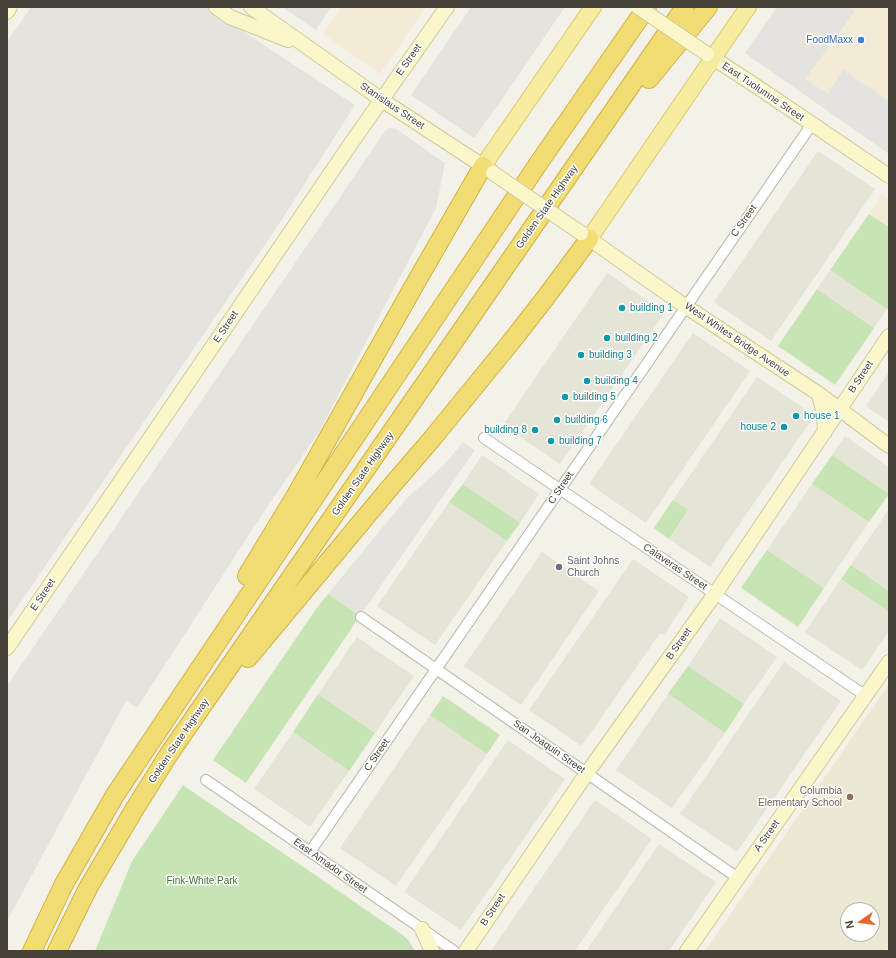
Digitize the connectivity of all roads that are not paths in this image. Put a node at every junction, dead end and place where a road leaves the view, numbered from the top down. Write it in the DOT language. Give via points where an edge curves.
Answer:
graph roads {
  1 [pos="10,7"];
  2 [pos="216,7"];
  3 [pos="251,7"];
  4 [pos="446,7"];
  5 [pos="593,7"];
  6 [pos="634,7"];
  7 [pos="638,7"];
  8 [pos="647,7"];
  9 [pos="685,7"];
  10 [pos="708,7"];
  11 [pos="748,7"];
  12 [pos="7,12"];
  13 [pos="308,49"];
  14 [pos="710,56"];
  15 [pos="382,100"];
  16 [pos="812,124"];
  17 [pos="538,164"];
  18 [pos="488,170"];
  19 [pos="570,175"];
  20 [pos="889,176"];
  21 [pos="536,202"];
  22 [pos="585,236"];
  23 [pos="686,306"];
  24 [pos="889,336"];
  25 [pos="819,394"];
  26 [pos="839,410"];
  27 [pos="825,432"];
  28 [pos="484,438"];
  29 [pos="889,446"];
  30 [pos="560,489"];
  31 [pos="715,594"];
  32 [pos="361,617"];
  33 [pos="7,648"];
  34 [pos="889,662"];
  35 [pos="436,669"];
  36 [pos="866,696"];
  37 [pos="152,738"];
  38 [pos="169,754"];
  39 [pos="587,773"];
  40 [pos="206,780"];
  41 [pos="310,852"];
  42 [pos="738,878"];
  43 [pos="422,929"];
  44 [pos="32,951"];
  45 [pos="58,951"];
  46 [pos="432,951"];
  47 [pos="454,951"];
  48 [pos="466,951"];
  49 [pos="687,951"];
  1 -- 12 [label="main road"];
  2 -- 13 [label="main road" via="230,17"];
  3 -- 13 [label="main road, Stanislaus Street"];
  4 -- 15 [label="main road, E Street"];
  5 -- 18 [label="main road"];
  6 -- 17 [label="highway"];
  7 -- 14 [label="main road, East Tuolumne Street, bridge"];
  8 -- 17 [label="highway"];
  9 -- 19 [label="highway, Golden State Highway"];
  10 -- 19 [label="highway"];
  11 -- 14 [label="main road"];
  13 -- 15 [label="main road, Stanislaus Street"];
  14 -- 16 [label="main road, East Tuolumne Street"];
  14 -- 22 [label="main road"];
  15 -- 18 [label="main road, Stanislaus Street"];
  15 -- 33 [label="main road, E Street"];
  16 -- 20 [label="main road, East Tuolumne Street"];
  16 -- 23 [label="street, C Street"];
  17 -- 37 [label="highway"];
  18 -- 21 [label="main road, Stanislaus Street, bridge"];
  18 -- 37 [label="highway" via="415,284 295,497"];
  19 -- 38 [label="highway, Golden State Highway"];
  21 -- 22 [label="main road, West Whites Bridge Avenue, bridge"];
  22 -- 23 [label="main road, West Whites Bridge Avenue"];
  22 -- 38 [label="highway" via="546,298 511,342"];
  23 -- 25 [label="main road, West Whites Bridge Avenue"];
  23 -- 30 [label="street, C Street"];
  24 -- 26 [label="main road, B Street"];
  25 -- 26 [label="main road, West Whites Bridge Avenue"];
  25 -- 27 [label="main road"];
  26 -- 27 [label="main road, B Street"];
  26 -- 29 [label="main road"];
  27 -- 31 [label="main road, B Street"];
  28 -- 30 [label="street, Calaveras Street"];
  30 -- 31 [label="street, Calaveras Street"];
  30 -- 35 [label="street, C Street"];
  31 -- 36 [label="street, Calaveras Street"];
  31 -- 39 [label="main road, B Street"];
  32 -- 35 [label="street, San Joaquin Street"];
  34 -- 36 [label="main road, A Street"];
  35 -- 39 [label="street, San Joaquin Street"];
  35 -- 41 [label="street, C Street"];
  36 -- 42 [label="main road, A Street"];
  37 -- 44 [label="highway" via="89,837"];
  38 -- 45 [label="highway, Golden State Highway" via="88,888"];
  39 -- 42 [label="street, San Joaquin Street"];
  39 -- 48 [label="main road, B Street"];
  40 -- 41 [label="street, East Amador Street"];
  41 -- 43 [label="street, East Amador Street"];
  42 -- 49 [label="main road, A Street"];
  43 -- 46 [label="main road"];
  43 -- 47 [label="street, East Amador Street"];
}
